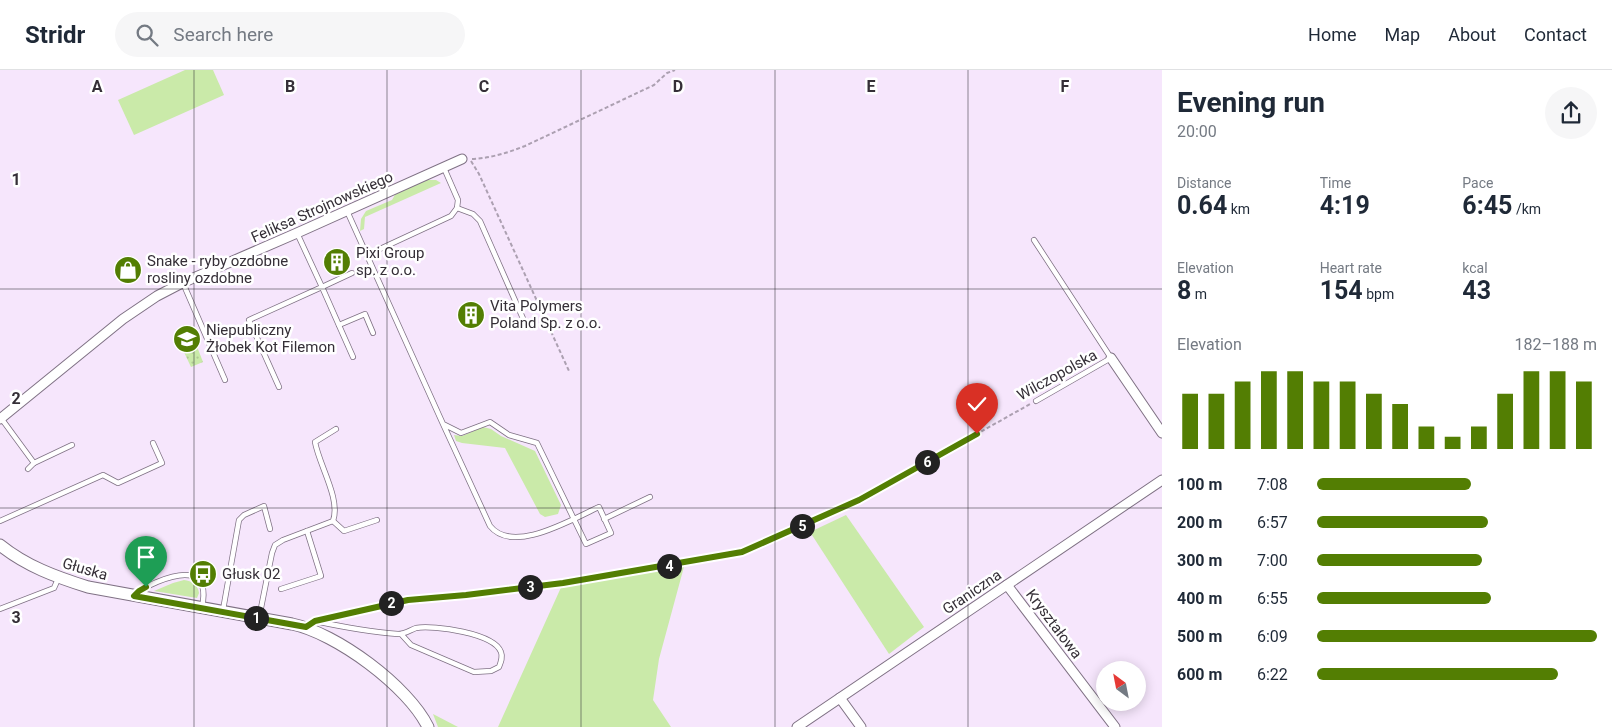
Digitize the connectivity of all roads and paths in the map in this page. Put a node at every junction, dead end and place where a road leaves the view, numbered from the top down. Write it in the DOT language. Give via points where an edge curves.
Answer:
graph roads {
  1 [pos="675,70"];
  2 [pos="462,160"];
  3 [pos="444,168"];
  4 [pos="457,208"];
  5 [pos="347,211"];
  6 [pos="297,233"];
  7 [pos="1034,240"];
  8 [pos="367,255"];
  9 [pos="352,273"];
  10 [pos="182,283"];
  11 [pos="322,287"];
  12 [pos="526,322"];
  13 [pos="339,326"];
  14 [pos="373,333"];
  15 [pos="194,348"];
  16 [pos="185,349"];
  17 [pos="353,357"];
  18 [pos="1111,358"];
  19 [pos="569,371"];
  20 [pos="226,380"];
  21 [pos="279,387"];
  22 [pos="1036,401"];
  23 [pos="1,419"];
  24 [pos="443,424"];
  25 [pos="336,429"];
  26 [pos="1162,433"];
  27 [pos="153,443"];
  28 [pos="72,445"];
  29 [pos="34,464"];
  30 [pos="28,469"];
  31 [pos="1160,484"];
  32 [pos="650,497"];
  33 [pos="574,519"];
  34 [pos="377,520"];
  35 [pos="604,520"];
  36 [pos="0,521"];
  37 [pos="333,522"];
  38 [pos="270,529"];
  39 [pos="306,531"];
  40 [pos="0,545"];
  41 [pos="59,578"];
  42 [pos="1007,584"];
  43 [pos="281,589"];
  44 [pos="134,596"];
  45 [pos="202,608"];
  46 [pos="0,609"];
  47 [pos="222,612"];
  48 [pos="259,618"];
  49 [pos="315,621"];
  50 [pos="402,634"];
  51 [pos="840,698"];
  52 [pos="428,727"];
  53 [pos="797,727"];
  54 [pos="861,727"];
  55 [pos="1115,727"];
  1 -- 19 [label="path" via="654,85 525,146 492,157 469,159 480,174"];
  2 -- 3 [label="street, Feliksa Strojnowskiego"];
  3 -- 4 [label="lane" via="458,200"];
  3 -- 5 [label="street, Feliksa Strojnowskiego"];
  4 -- 8 [label="lane" via="451,216"];
  4 -- 12 [label="lane" via="480,220"];
  5 -- 6 [label="street, Feliksa Strojnowskiego"];
  5 -- 8 [label="lane"];
  6 -- 10 [label="street, Feliksa Strojnowskiego"];
  6 -- 11 [label="lane"];
  7 -- 18 [label="lane"];
  8 -- 24 [label="lane"];
  9 -- 11 [label="lane"];
  10 -- 20 [label="lane"];
  10 -- 23 [label="street, Feliksa Strojnowskiego" via="123,318"];
  11 -- 13 [label="lane"];
  11 -- 21 [label="lane" via="249,320"];
  13 -- 14 [label="lane" via="365,314"];
  13 -- 17 [label="lane"];
  15 -- 16 [label="path"];
  18 -- 22 [label="lane, Wilczopolska"];
  18 -- 26 [label="street"];
  22 -- 49 [label="path, Wilczopolska" via="859,500 742,552 563,583 408,600"];
  23 -- 29 [label="lane"];
  24 -- 33 [label="lane" via="461,434 490,422 537,444"];
  24 -- 33 [label="lane" via="490,526 496,532 508,538 524,538"];
  25 -- 37 [label="lane" via="315,442 331,488 336,514"];
  27 -- 36 [label="lane" via="162,463 118,483 103,475"];
  28 -- 29 [label="lane"];
  29 -- 30 [label="lane"];
  31 -- 42 [label="street, Graniczna"];
  32 -- 35 [label="lane"];
  33 -- 35 [label="lane" via="599,507"];
  33 -- 35 [label="lane" via="586,544 611,533"];
  34 -- 37 [label="lane" via="344,531"];
  37 -- 39 [label="lane"];
  38 -- 47 [label="lane" via="264,506 239,520"];
  39 -- 43 [label="lane" via="321,576"];
  39 -- 48 [label="lane" via="275,546"];
  40 -- 41 [label="street, Głuska" via="24,562"];
  41 -- 44 [label="street, Głuska"];
  41 -- 46 [label="lane" via="54,588"];
  42 -- 51 [label="street, Graniczna"];
  42 -- 55 [label="street, Kryształowa"];
  44 -- 45 [label="street, Głuska"];
  44 -- 45 [label="lane" via="168,578 191,576 204,588"];
  45 -- 47 [label="street, Głuska"];
  47 -- 48 [label="street, Głuska"];
  48 -- 52 [label="street, Głuska" via="306,627 346,648 396,686 414,704"];
  49 -- 50 [label="lane"];
  50 -- 50 [label="lane" via="417,628 470,633 493,642 501,650 502,657 499,667 474,672 411,645"];
  51 -- 53 [label="street, Graniczna"];
  51 -- 54 [label="street"];
}
